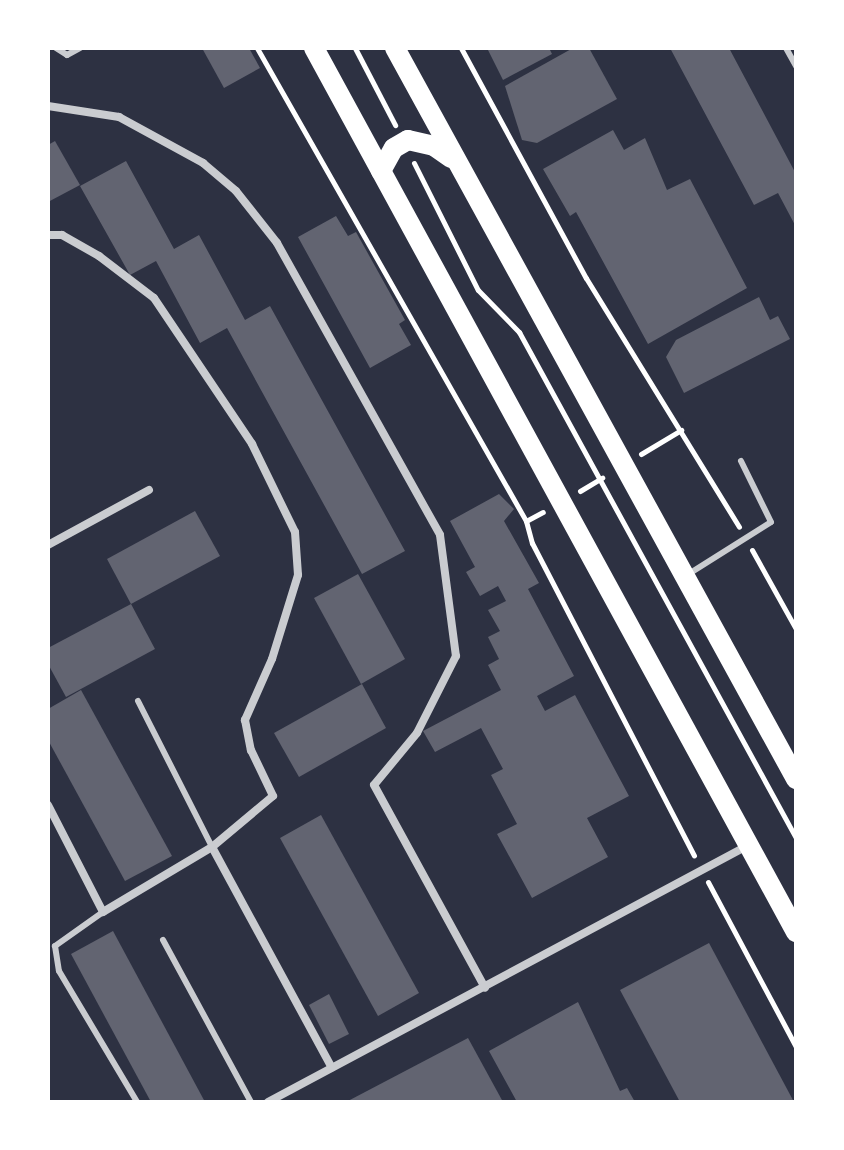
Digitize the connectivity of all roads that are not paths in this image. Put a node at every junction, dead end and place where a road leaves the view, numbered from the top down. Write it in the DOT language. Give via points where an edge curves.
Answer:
graph roads {
  1 [pos="56,48"];
  2 [pos="80,48"];
  3 [pos="314,48"];
  4 [pos="395,48"];
  5 [pos="786,48"];
  6 [pos="796,66"];
  7 [pos="48,106"];
  8 [pos="454,160"];
  9 [pos="381,171"];
  10 [pos="48,235"];
  11 [pos="741,461"];
  12 [pos="149,490"];
  13 [pos="48,545"];
  14 [pos="684,577"];
  15 [pos="138,701"];
  16 [pos="793,768"];
  17 [pos="48,805"];
  18 [pos="748,846"];
  19 [pos="212,847"];
  20 [pos="103,912"];
  21 [pos="796,932"];
  22 [pos="163,940"];
  23 [pos="485,988"];
  24 [pos="332,1068"];
  25 [pos="137,1102"];
  26 [pos="251,1102"];
  27 [pos="268,1102"];
  1 -- 2 [label="lane" via="67,55"];
  3 -- 9 [label="main road"];
  4 -- 8 [label="main road"];
  5 -- 6 [label="lane"];
  7 -- 23 [label="street" via="119,117 203,163 236,191 277,243 440,535 456,656 417,733 374,785"];
  8 -- 9 [label="main road" via="434,146 404,143 386,158"];
  8 -- 14 [label="main road"];
  9 -- 18 [label="main road"];
  10 -- 19 [label="street" via="62,235 99,256 154,298 252,444 295,532 298,575 291,608 245,720 251,750 273,796"];
  11 -- 14 [label="lane" via="771,522"];
  12 -- 13 [label="street"];
  14 -- 16 [label="main road"];
  15 -- 19 [label="lane"];
  17 -- 20 [label="street"];
  18 -- 21 [label="main road"];
  18 -- 23 [label="street"];
  19 -- 20 [label="street"];
  19 -- 24 [label="street"];
  20 -- 25 [label="lane" via="55,946 59,971"];
  22 -- 26 [label="lane"];
  23 -- 24 [label="street"];
  24 -- 27 [label="street"];
}
